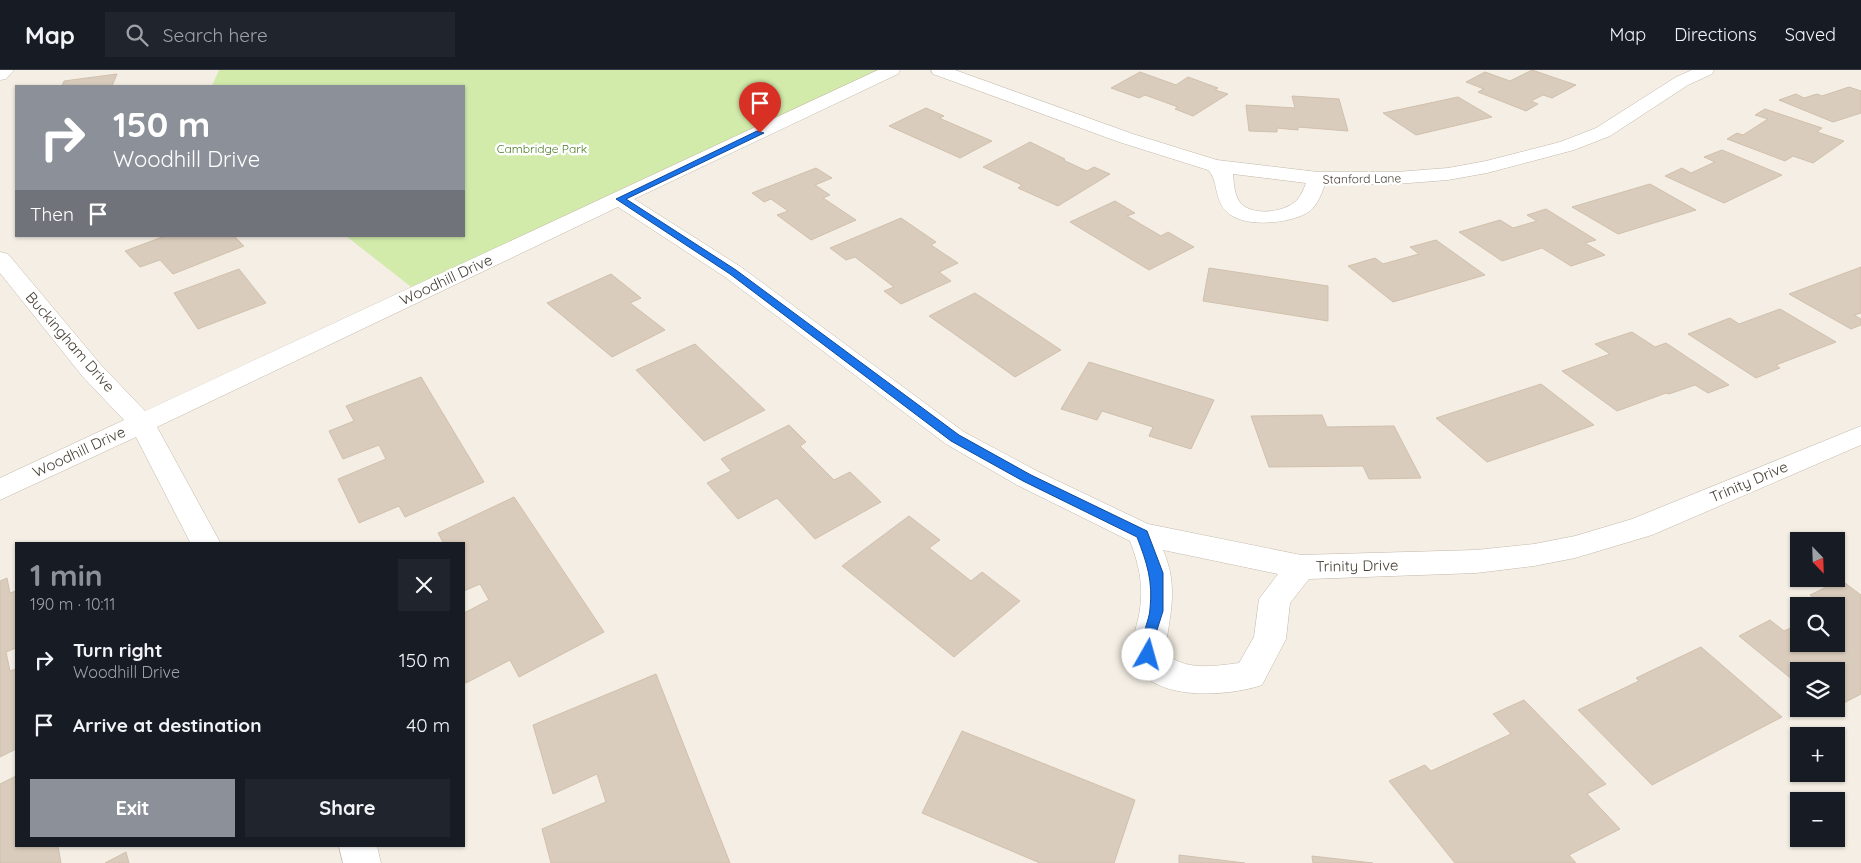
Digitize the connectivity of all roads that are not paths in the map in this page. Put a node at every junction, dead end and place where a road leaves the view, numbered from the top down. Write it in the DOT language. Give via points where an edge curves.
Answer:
graph roads {
  1 [pos="6,70"];
  2 [pos="892,70"];
  3 [pos="939,70"];
  4 [pos="1706,70"];
  5 [pos="0,75"];
  6 [pos="1215,166"];
  7 [pos="1318,178"];
  8 [pos="620,199"];
  9 [pos="0,258"];
  10 [pos="142,423"];
  11 [pos="1861,435"];
  12 [pos="0,490"];
  13 [pos="1142,534"];
  14 [pos="205,542"];
  15 [pos="1301,567"];
  16 [pos="358,847"];
  17 [pos="362,863"];
  1 -- 5 [label="street"];
  2 -- 8 [label="street, Woodhill Drive"];
  3 -- 6 [label="street" via="1126,138"];
  4 -- 7 [label="street, Stanford Lane" via="1682,81 1603,132 1567,146 1448,174"];
  6 -- 7 [label="street"];
  6 -- 7 [label="street, Stanford Lane" via="1223,173 1224,188 1234,208 1250,215 1267,217 1291,213 1305,205"];
  8 -- 10 [label="street, Woodhill Drive"];
  8 -- 13 [label="street" via="733,272 955,438 1010,470"];
  9 -- 10 [label="street, Buckingham Drive" via="92,371"];
  10 -- 12 [label="street, Woodhill Drive"];
  10 -- 14 [label="street, Buckingham Drive"];
  11 -- 15 [label="street, Trinity Drive" via="1642,527 1608,538 1535,555 1459,563"];
  13 -- 15 [label="street"];
  13 -- 15 [label="street, Trinity Drive" via="1156,573 1156,611 1148,655 1163,671 1187,678 1228,680 1250,675 1270,639 1275,599"];
  16 -- 17 [label="street"];
}
